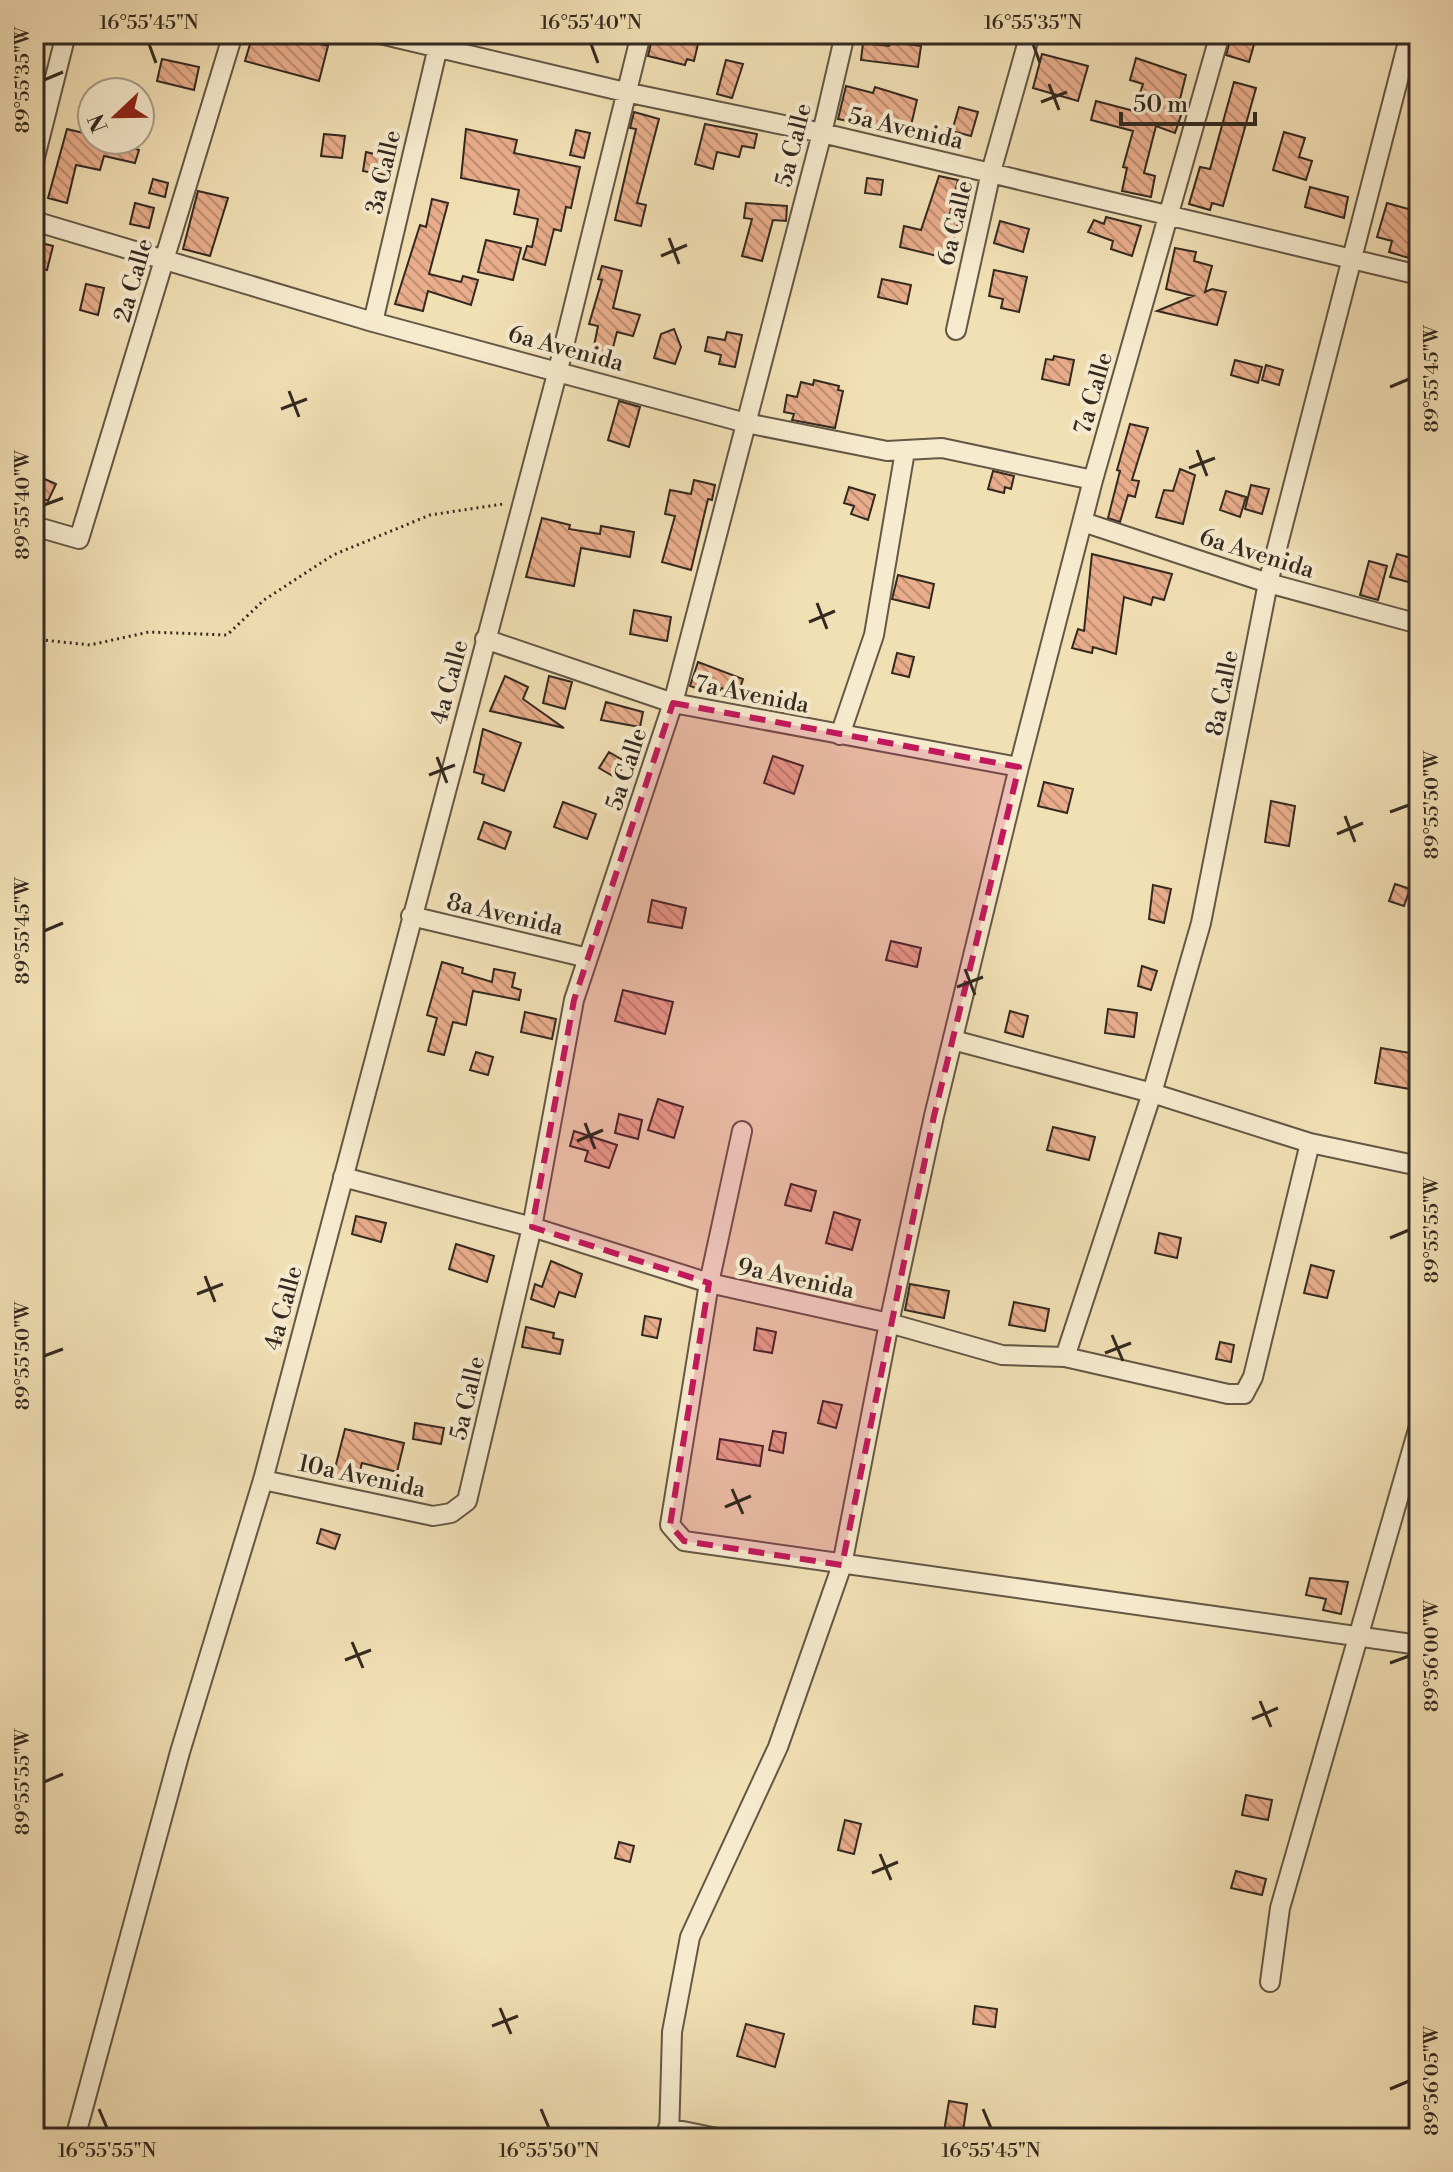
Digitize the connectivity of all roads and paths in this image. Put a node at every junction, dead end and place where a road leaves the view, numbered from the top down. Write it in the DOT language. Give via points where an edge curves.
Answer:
graph roads {
  1 [pos="66,34"];
  2 [pos="233,34"];
  3 [pos="380,34"];
  4 [pos="641,34"];
  5 [pos="845,34"];
  6 [pos="1030,34"];
  7 [pos="1220,34"];
  8 [pos="1410,34"];
  9 [pos="439,41"];
  10 [pos="625,92"];
  11 [pos="822,133"];
  12 [pos="34,161"];
  13 [pos="991,172"];
  14 [pos="1168,217"];
  15 [pos="34,221"];
  16 [pos="1353,259"];
  17 [pos="163,260"];
  18 [pos="1419,275"];
  19 [pos="373,322"];
  20 [pos="956,330"];
  21 [pos="558,370"];
  22 [pos="746,423"];
  23 [pos="905,451"];
  24 [pos="1093,480"];
  25 [pos="523,501"];
  26 [pos="1083,522"];
  27 [pos="34,526"];
  28 [pos="1268,583"];
  29 [pos="1419,624"];
  30 [pos="34,639"];
  31 [pos="485,639"];
  32 [pos="673,703"];
  33 [pos="840,735"];
  34 [pos="1019,767"];
  35 [pos="411,916"];
  36 [pos="588,958"];
  37 [pos="953,1040"];
  38 [pos="1152,1093"];
  39 [pos="742,1131"];
  40 [pos="1310,1143"];
  41 [pos="1419,1166"];
  42 [pos="343,1177"];
  43 [pos="532,1227"];
  44 [pos="709,1283"];
  45 [pos="889,1323"];
  46 [pos="1065,1357"];
  47 [pos="1419,1426"];
  48 [pos="263,1480"];
  49 [pos="451,1513"];
  50 [pos="842,1565"];
  51 [pos="1357,1636"];
  52 [pos="1419,1645"];
  53 [pos="1270,1982"];
  54 [pos="668,2133"];
  55 [pos="75,2138"];
  56 [pos="717,2138"];
  1 -- 12 [label="street"];
  2 -- 17 [label="street, 2a Calle"];
  3 -- 9 [label="street, 5a Avenida"];
  4 -- 10 [label="street, 4a Calle"];
  5 -- 11 [label="street, 5a Calle"];
  6 -- 13 [label="street, 6a Calle"];
  7 -- 14 [label="street, 7a Calle"];
  8 -- 16 [label="street, 8a Calle"];
  9 -- 10 [label="street, 5a Avenida"];
  9 -- 19 [label="street, 3a Calle"];
  10 -- 11 [label="street, 5a Avenida"];
  10 -- 21 [label="street, 4a Calle"];
  11 -- 13 [label="street, 5a Avenida"];
  11 -- 22 [label="street, 5a Calle"];
  13 -- 14 [label="street, 5a Avenida"];
  13 -- 20 [label="street, 6a Calle"];
  14 -- 16 [label="street, 5a Avenida"];
  14 -- 24 [label="street, 7a Calle"];
  15 -- 17 [label="street, 6a Avenida"];
  16 -- 18 [label="street, 5a Avenida"];
  16 -- 28 [label="street, 8a Calle"];
  17 -- 19 [label="street, 6a Avenida"];
  17 -- 27 [label="street, 2a Calle" via="79,539"];
  19 -- 21 [label="street, 6a Avenida"];
  21 -- 22 [label="street, 6a Avenida"];
  21 -- 25 [label="street, 4a Calle"];
  22 -- 23 [label="street, 6a Avenida"];
  22 -- 32 [label="street, 5a Calle"];
  23 -- 24 [label="street, 6a Avenida" via="942,448"];
  23 -- 33 [label="street" via="874,635"];
  24 -- 26 [label="street, 7a Calle"];
  25 -- 30 [label="path" via="430,515 333,555 264,600 227,635 149,632 90,645"];
  25 -- 31 [label="street, 4a Calle"];
  26 -- 28 [label="street, 6a Avenida"];
  26 -- 34 [label="street, 7a Calle"];
  28 -- 29 [label="street, 6a Avenida"];
  28 -- 38 [label="street, 8a Calle" via="1201,923"];
  31 -- 32 [label="street, 7a Avenida"];
  31 -- 35 [label="street, 4a Calle"];
  32 -- 33 [label="street, 7a Avenida"];
  32 -- 36 [label="street, 5a Calle"];
  33 -- 34 [label="street, 7a Avenida"];
  34 -- 37 [label="street, 7a Calle"];
  35 -- 36 [label="street, 8a Avenida"];
  35 -- 42 [label="street, 4a Calle"];
  36 -- 43 [label="street, 5a Calle" via="574,1000"];
  37 -- 38 [label="street"];
  37 -- 45 [label="street, 7a Calle"];
  38 -- 40 [label="street"];
  38 -- 46 [label="street, 8a Calle"];
  39 -- 44 [label="street"];
  40 -- 41 [label="street"];
  40 -- 46 [label="street, 9a Avenida" via="1253,1377 1244,1394"];
  42 -- 43 [label="street, 9a Avenida"];
  42 -- 48 [label="street, 4a Calle"];
  43 -- 44 [label="street, 9a Avenida"];
  43 -- 49 [label="street, 5a Calle" via="467,1501"];
  44 -- 45 [label="street, 9a Avenida"];
  44 -- 50 [label="street" via="670,1525 684,1541"];
  45 -- 46 [label="street, 9a Avenida" via="1002,1355"];
  45 -- 50 [label="street, 7a Calle"];
  47 -- 51 [label="street"];
  48 -- 49 [label="street, 10a Avenida" via="433,1516"];
  48 -- 55 [label="street, 4a Calle" via="180,1752"];
  50 -- 51 [label="street"];
  50 -- 54 [label="street, 7a Calle" via="778,1747 690,1937 672,2032"];
  51 -- 52 [label="street"];
  51 -- 53 [label="street" via="1280,1908"];
  54 -- 56 [label="street"];
}
